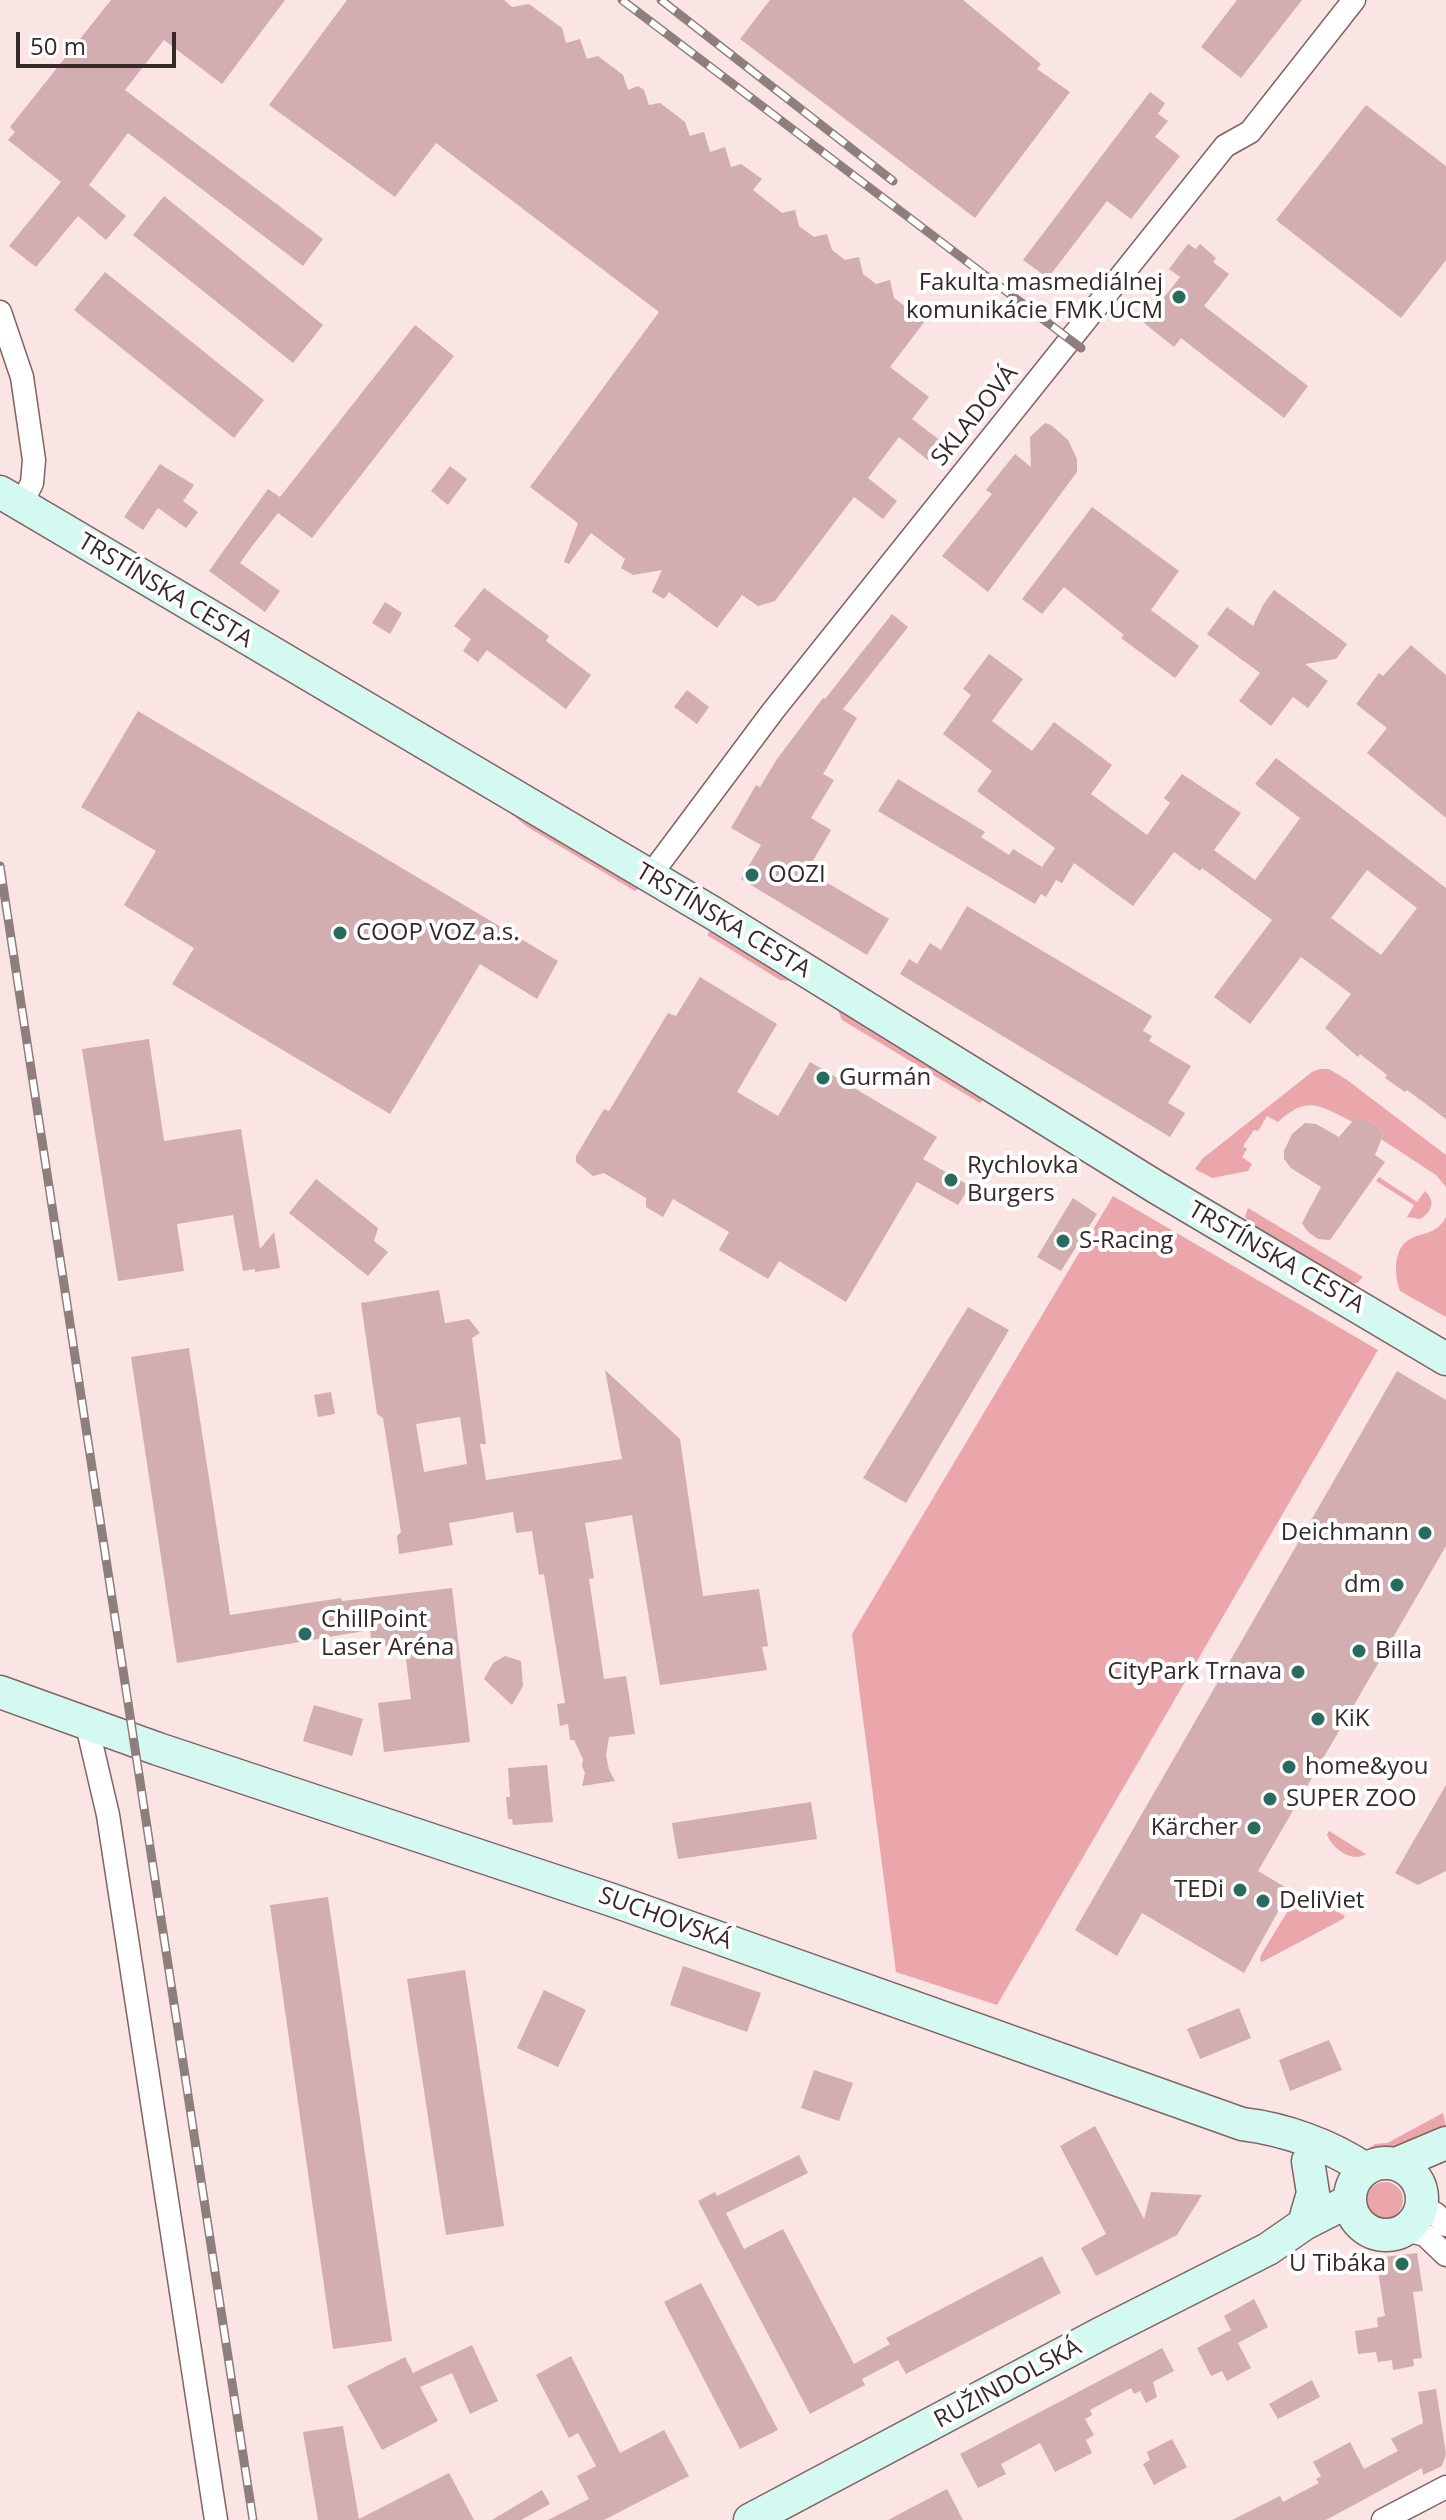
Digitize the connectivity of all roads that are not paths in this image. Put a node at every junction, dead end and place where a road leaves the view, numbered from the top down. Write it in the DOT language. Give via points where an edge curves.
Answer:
graph roads {
  1 [pos="1354,0"];
  2 [pos="0,312"];
  3 [pos="10,498"];
  4 [pos="649,877"];
  5 [pos="1445,1357"];
  6 [pos="0,1692"];
  7 [pos="86,1721"];
  8 [pos="1242,2124"];
  9 [pos="1446,2143"];
  10 [pos="1308,2161"];
  11 [pos="1446,2166"];
  12 [pos="1365,2181"];
  13 [pos="1424,2213"];
  14 [pos="1304,2224"];
  15 [pos="1365,2229"];
  16 [pos="1268,2249"];
  17 [pos="1446,2255"];
  18 [pos="1446,2487"];
  19 [pos="216,2520"];
  20 [pos="750,2520"];
  21 [pos="1383,2520"];
  1 -- 4 [label="street, SKLADOVÁ" via="1250,132 1225,146 1108,291 773,711"];
  2 -- 3 [label="street" via="22,377 34,460 32,483"];
  3 -- 4 [label="main road, TRSTÍNSKA CESTA"];
  4 -- 5 [label="main road, TRSTÍNSKA CESTA"];
  6 -- 7 [label="main road, SUCHOVSKÁ"];
  7 -- 8 [label="main road, SUCHOVSKÁ" via="612,1900"];
  7 -- 19 [label="street" via="108,1815"];
  8 -- 10 [label="main road, SUCHOVSKÁ"];
  8 -- 12 [label="main road, SUCHOVSKÁ" via="1274,2128 1350,2158"];
  9 -- 12 [label="main road, RUŽINDOLSKÁ"];
  10 -- 12 [label="main road, SUCHOVSKÁ"];
  10 -- 14 [label="main road" via="1313,2193"];
  11 -- 13 [label="main road"];
  12 -- 13 [label="main road" via="1412,2173"];
  12 -- 14 [label="main road, RUŽINDOLSKÁ"];
  12 -- 15 [label="main road" via="1354,2217"];
  13 -- 15 [label="main road" via="1390,2235"];
  13 -- 17 [label="street" via="1425,2235"];
  14 -- 16 [label="main road, RUŽINDOLSKÁ"];
  15 -- 16 [label="main road, RUŽINDOLSKÁ"];
  16 -- 20 [label="main road, RUŽINDOLSKÁ"];
  18 -- 21 [label="street"];
}
